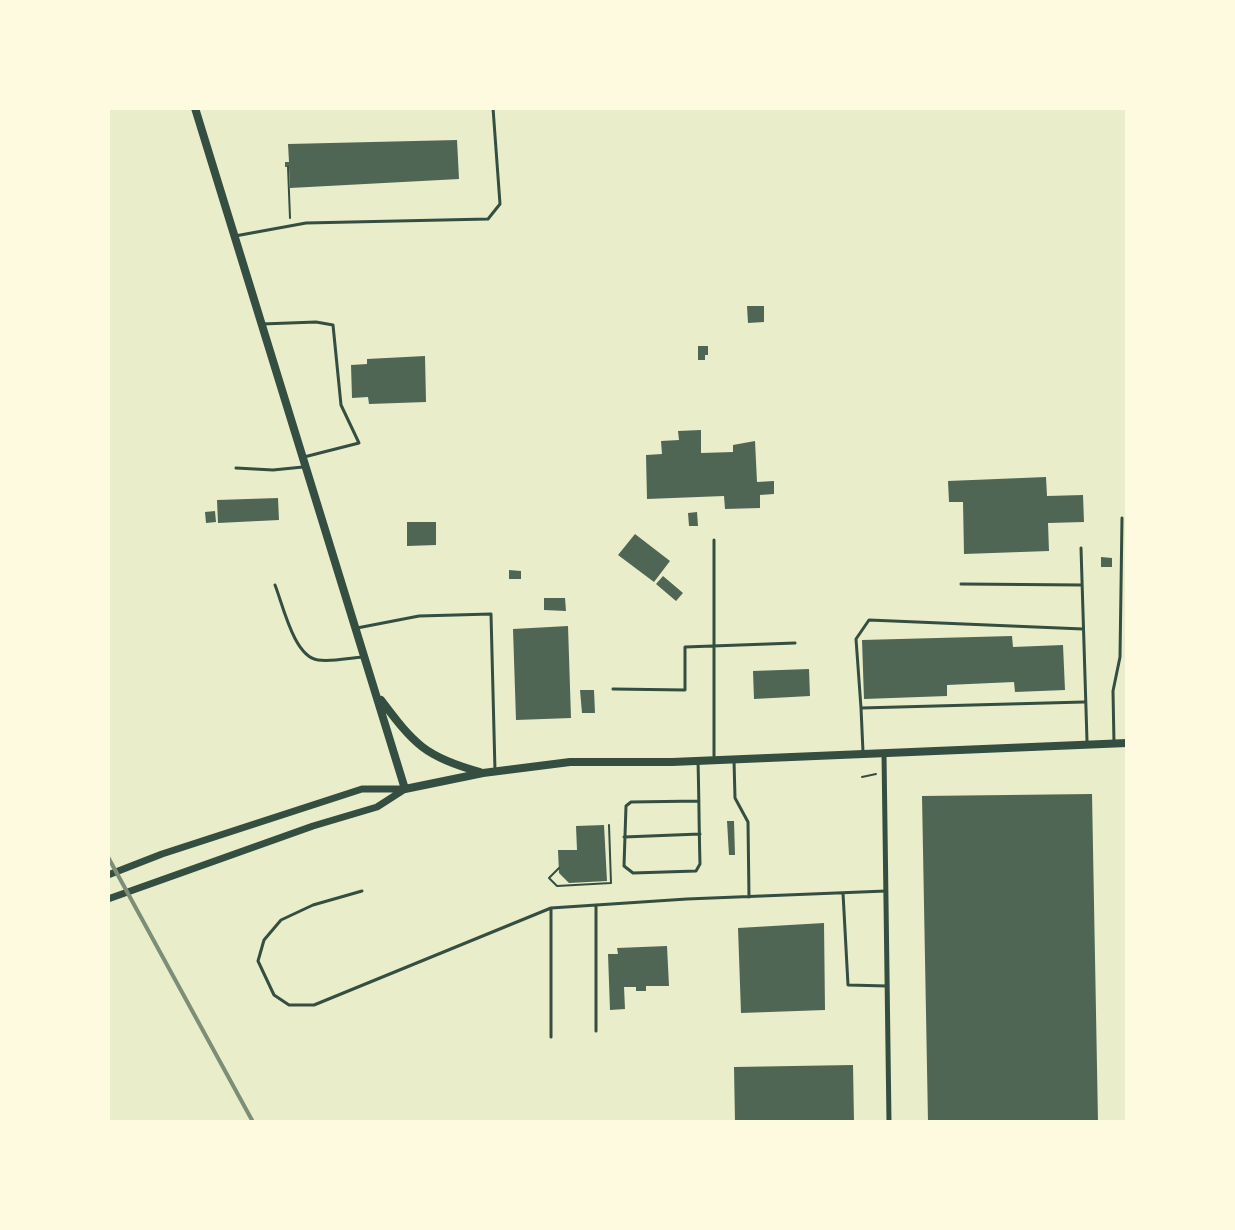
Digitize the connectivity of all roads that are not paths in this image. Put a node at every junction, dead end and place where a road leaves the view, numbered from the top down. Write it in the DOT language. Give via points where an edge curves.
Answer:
graph roads {
  1 [pos="195,108"];
  2 [pos="493,108"];
  3 [pos="235,236"];
  4 [pos="262,324"];
  5 [pos="305,462"];
  6 [pos="236,468"];
  7 [pos="1122,518"];
  8 [pos="714,540"];
  9 [pos="1081,548"];
  10 [pos="961,584"];
  11 [pos="275,585"];
  12 [pos="1082,585"];
  13 [pos="357,628"];
  14 [pos="1083,629"];
  15 [pos="795,643"];
  16 [pos="715,645"];
  17 [pos="366,657"];
  18 [pos="613,689"];
  19 [pos="378,696"];
  20 [pos="1084,702"];
  21 [pos="861,708"];
  22 [pos="1127,743"];
  23 [pos="1114,744"];
  24 [pos="1087,745"];
  25 [pos="884,754"];
  26 [pos="863,755"];
  27 [pos="714,760"];
  28 [pos="734,760"];
  29 [pos="698,761"];
  30 [pos="495,772"];
  31 [pos="483,773"];
  32 [pos="405,789"];
  33 [pos="699,801"];
  34 [pos="700,834"];
  35 [pos="624,837"];
  36 [pos="108,875"];
  37 [pos="362,891"];
  38 [pos="886,891"];
  39 [pos="843,893"];
  40 [pos="749,897"];
  41 [pos="108,899"];
  42 [pos="596,905"];
  43 [pos="551,908"];
  44 [pos="888,986"];
  45 [pos="596,1031"];
  46 [pos="551,1037"];
  47 [pos="889,1122"];
  1 -- 3 [label="main road"];
  2 -- 3 [label="lane" via="500,204 488,219 306,223"];
  3 -- 4 [label="main road"];
  4 -- 5 [label="main road"];
  4 -- 5 [label="lane" via="333,325 341,405 359,443"];
  5 -- 6 [label="lane" via="273,470"];
  5 -- 13 [label="main road"];
  7 -- 23 [label="lane"];
  8 -- 16 [label="lane"];
  9 -- 12 [label="lane"];
  10 -- 12 [label="lane"];
  11 -- 17 [label="lane" via="305,655 317,660"];
  12 -- 14 [label="lane"];
  13 -- 17 [label="main road"];
  13 -- 30 [label="lane" via="419,616 491,614"];
  14 -- 20 [label="lane"];
  14 -- 21 [label="lane" via="869,620 856,639"];
  15 -- 16 [label="lane"];
  16 -- 18 [label="lane" via="685,647 685,690"];
  16 -- 27 [label="lane"];
  17 -- 19 [label="main road"];
  19 -- 31 [label="main road" via="419,747 449,764"];
  19 -- 32 [label="main road"];
  20 -- 21 [label="lane"];
  20 -- 24 [label="lane"];
  21 -- 26 [label="lane"];
  22 -- 23 [label="main road"];
  23 -- 24 [label="main road"];
  24 -- 25 [label="main road"];
  25 -- 26 [label="main road"];
  25 -- 38 [label="street"];
  26 -- 28 [label="main road"];
  27 -- 28 [label="main road"];
  27 -- 29 [label="main road"];
  28 -- 40 [label="lane" via="735,798 748,822"];
  29 -- 30 [label="main road" via="570,762"];
  29 -- 33 [label="lane"];
  30 -- 31 [label="main road"];
  31 -- 32 [label="main road"];
  32 -- 36 [label="main road" via="362,789"];
  32 -- 41 [label="main road" via="377,807"];
  33 -- 34 [label="lane"];
  33 -- 35 [label="lane" via="631,802 624,812"];
  34 -- 35 [label="lane"];
  34 -- 35 [label="lane" via="696,871 633,873 624,866"];
  37 -- 43 [label="lane" via="281,920 264,940 258,961 274,995 289,1005 314,1005"];
  38 -- 39 [label="lane"];
  38 -- 44 [label="street"];
  39 -- 40 [label="lane"];
  39 -- 44 [label="lane" via="848,985"];
  40 -- 42 [label="lane"];
  42 -- 43 [label="lane"];
  42 -- 45 [label="lane"];
  43 -- 46 [label="lane"];
  44 -- 47 [label="street"];
}
